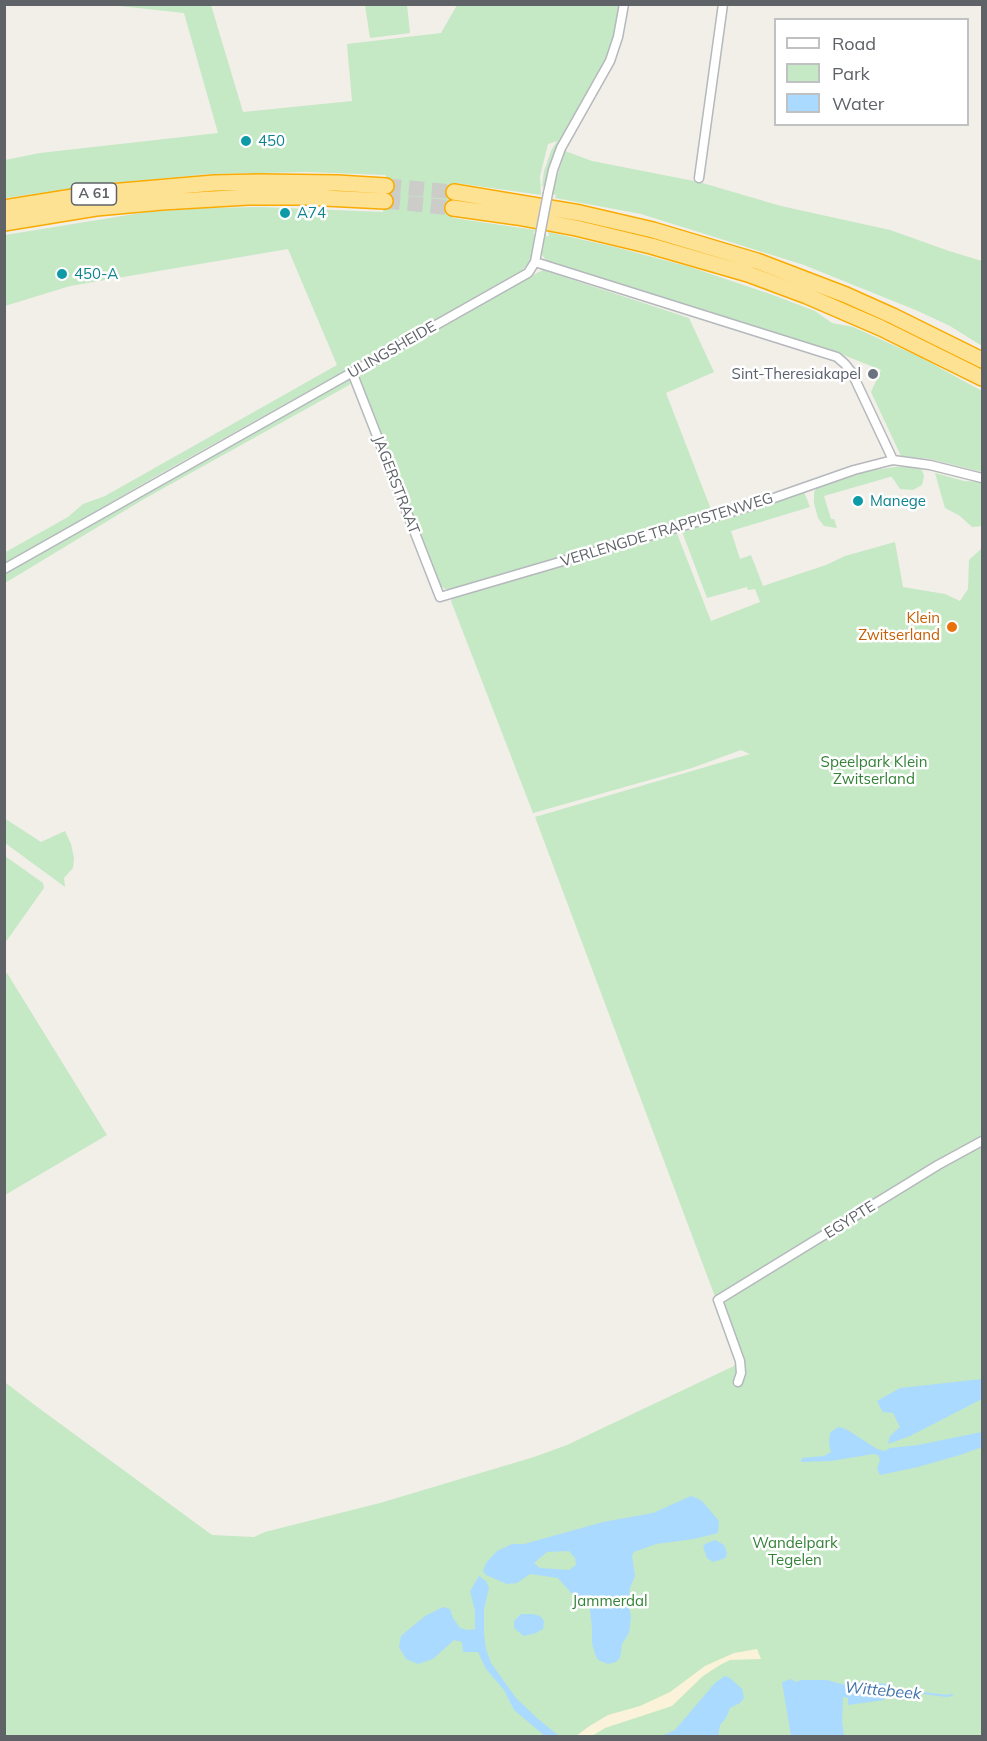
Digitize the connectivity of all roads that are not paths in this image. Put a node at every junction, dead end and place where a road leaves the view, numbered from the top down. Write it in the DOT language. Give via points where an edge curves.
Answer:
graph roads {
  1 [pos="624,4"];
  2 [pos="723,4"];
  3 [pos="699,177"];
  4 [pos="4,208"];
  5 [pos="4,223"];
  6 [pos="535,262"];
  7 [pos="982,360"];
  8 [pos="352,372"];
  9 [pos="982,378"];
  10 [pos="893,460"];
  11 [pos="982,478"];
  12 [pos="4,569"];
  13 [pos="440,597"];
  14 [pos="982,1141"];
  15 [pos="738,1383"];
  1 -- 6 [label="street, bridge" via="610,61 561,148 553,170"];
  2 -- 3 [label="street"];
  4 -- 5 [label="highway, A 61" via="98,193 259,182 337,183 386,194 162,202"];
  6 -- 8 [label="street, ULINGSHEIDE" via="528,273"];
  6 -- 10 [label="street" via="837,357 852,374"];
  7 -- 9 [label="highway" via="846,295 757,261 580,213 454,200 651,246 748,274 881,328"];
  8 -- 12 [label="street, ULINGSHEIDE"];
  8 -- 13 [label="street, JAGERSTRAAT"];
  10 -- 11 [label="street"];
  10 -- 13 [label="street, VERLENGDE TRAPPISTENWEG"];
  14 -- 15 [label="street, EGYPTE" via="718,1300 740,1361"];
}
